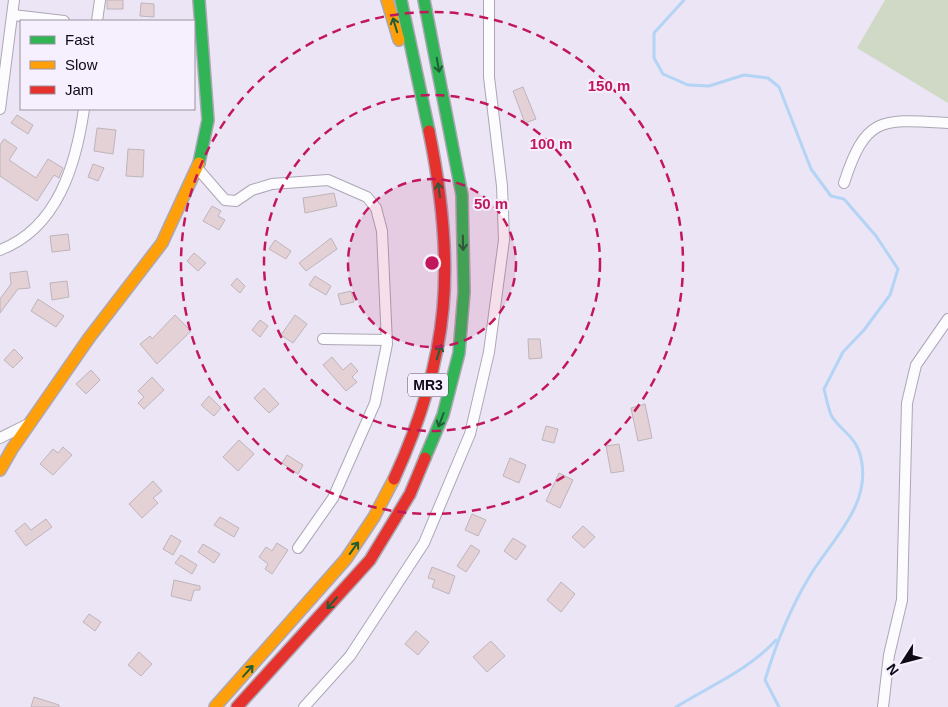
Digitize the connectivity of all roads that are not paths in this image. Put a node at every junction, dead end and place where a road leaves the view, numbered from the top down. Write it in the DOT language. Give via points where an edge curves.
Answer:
graph roads {
  1 [pos="14,0"];
  2 [pos="100,0"];
  3 [pos="199,0"];
  4 [pos="387,0"];
  5 [pos="401,0"];
  6 [pos="426,0"];
  7 [pos="489,0"];
  8 [pos="13,15"];
  9 [pos="56,20"];
  10 [pos="97,20"];
  11 [pos="197,26"];
  12 [pos="2,98"];
  13 [pos="0,109"];
  14 [pos="84,110"];
  15 [pos="948,123"];
  16 [pos="434,156"];
  17 [pos="198,169"];
  18 [pos="844,183"];
  19 [pos="0,250"];
  20 [pos="948,319"];
  21 [pos="323,339"];
  22 [pos="387,340"];
  23 [pos="30,423"];
  24 [pos="0,438"];
  25 [pos="0,470"];
  26 [pos="298,548"];
  27 [pos="215,707"];
  28 [pos="237,707"];
  29 [pos="304,707"];
  30 [pos="883,707"];
  1 -- 8 [label="street"];
  2 -- 10 [label="street"];
  3 -- 11 [label="main road"];
  16 -- 4 [label="main road, one-way"];
  5 -- 16 [label="main road, MR3"];
  6 -- 28 [label="main road, MR3, one-way" via="462,194 464,292 459,354 443,415 410,494 370,560"];
  7 -- 29 [label="street" via="489,77 502,186 504,240 489,352 470,434 424,543 350,656"];
  8 -- 9 [label="street"];
  8 -- 12 [label="street"];
  11 -- 17 [label="main road" via="208,120"];
  12 -- 13 [label="street"];
  14 -- 19 [label="street" via="76,150 60,196 34,230"];
  15 -- 18 [label="street" via="887,122 871,129 861,142"];
  27 -- 16 [label="main road, MR3, one-way" via="354,548 393,482 419,418 441,343 446,272"];
  17 -- 22 [label="street" via="225,200 236,201 252,190 296,181 328,180 367,197 376,208 382,231"];
  17 -- 23 [label="main road" via="162,243 89,338"];
  20 -- 30 [label="street" via="916,364 911,379 907,403 902,600 889,655"];
  21 -- 22 [label="street"];
  22 -- 26 [label="street" via="375,403 333,498"];
  23 -- 24 [label="street"];
  23 -- 25 [label="main road"];
}
